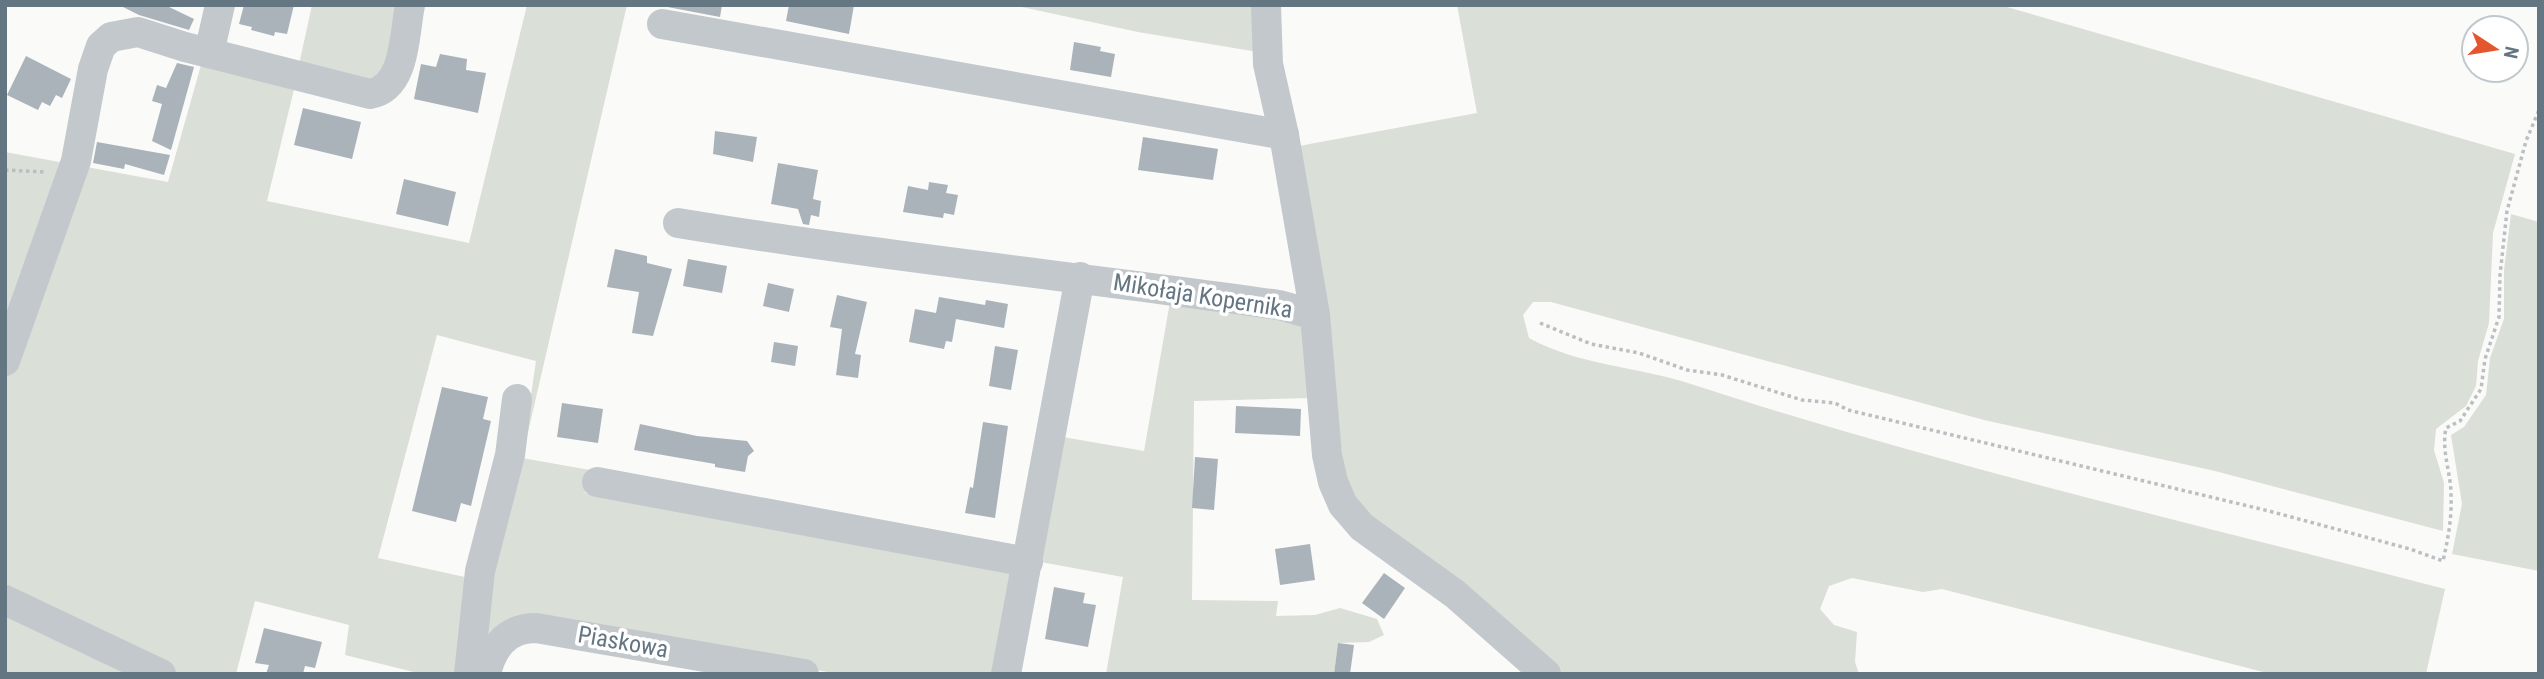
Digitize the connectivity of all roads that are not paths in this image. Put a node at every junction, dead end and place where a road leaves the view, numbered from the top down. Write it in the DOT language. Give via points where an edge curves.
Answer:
graph roads {
  1 [pos="220,5"];
  2 [pos="410,5"];
  3 [pos="1266,5"];
  4 [pos="662,24"];
  5 [pos="209,54"];
  6 [pos="1284,135"];
  7 [pos="678,223"];
  8 [pos="1080,277"];
  9 [pos="1315,314"];
  10 [pos="5,361"];
  11 [pos="517,399"];
  12 [pos="597,482"];
  13 [pos="1028,562"];
  14 [pos="5,600"];
  15 [pos="161,674"];
  16 [pos="469,674"];
  17 [pos="486,674"];
  18 [pos="804,674"];
  19 [pos="1006,674"];
  20 [pos="1546,674"];
  1 -- 5 [label="street"];
  2 -- 5 [label="street" via="396,73 382,92 370,94"];
  3 -- 6 [label="street" via="1268,64"];
  4 -- 6 [label="street"];
  5 -- 10 [label="street" via="138,32 111,37 101,46 71,177"];
  6 -- 9 [label="street"];
  7 -- 8 [label="street, Mikołaja Kopernika" via="844,250"];
  8 -- 9 [label="street, Mikołaja Kopernika"];
  8 -- 13 [label="street"];
  9 -- 20 [label="street, Mikołaja Kopernika" via="1327,455 1343,505 1362,527 1455,594"];
  11 -- 16 [label="street" via="510,455 480,571"];
  12 -- 13 [label="street"];
  13 -- 19 [label="street"];
  14 -- 15 [label="street"];
  17 -- 18 [label="street, Piaskowa" via="495,648 522,628"];
}
